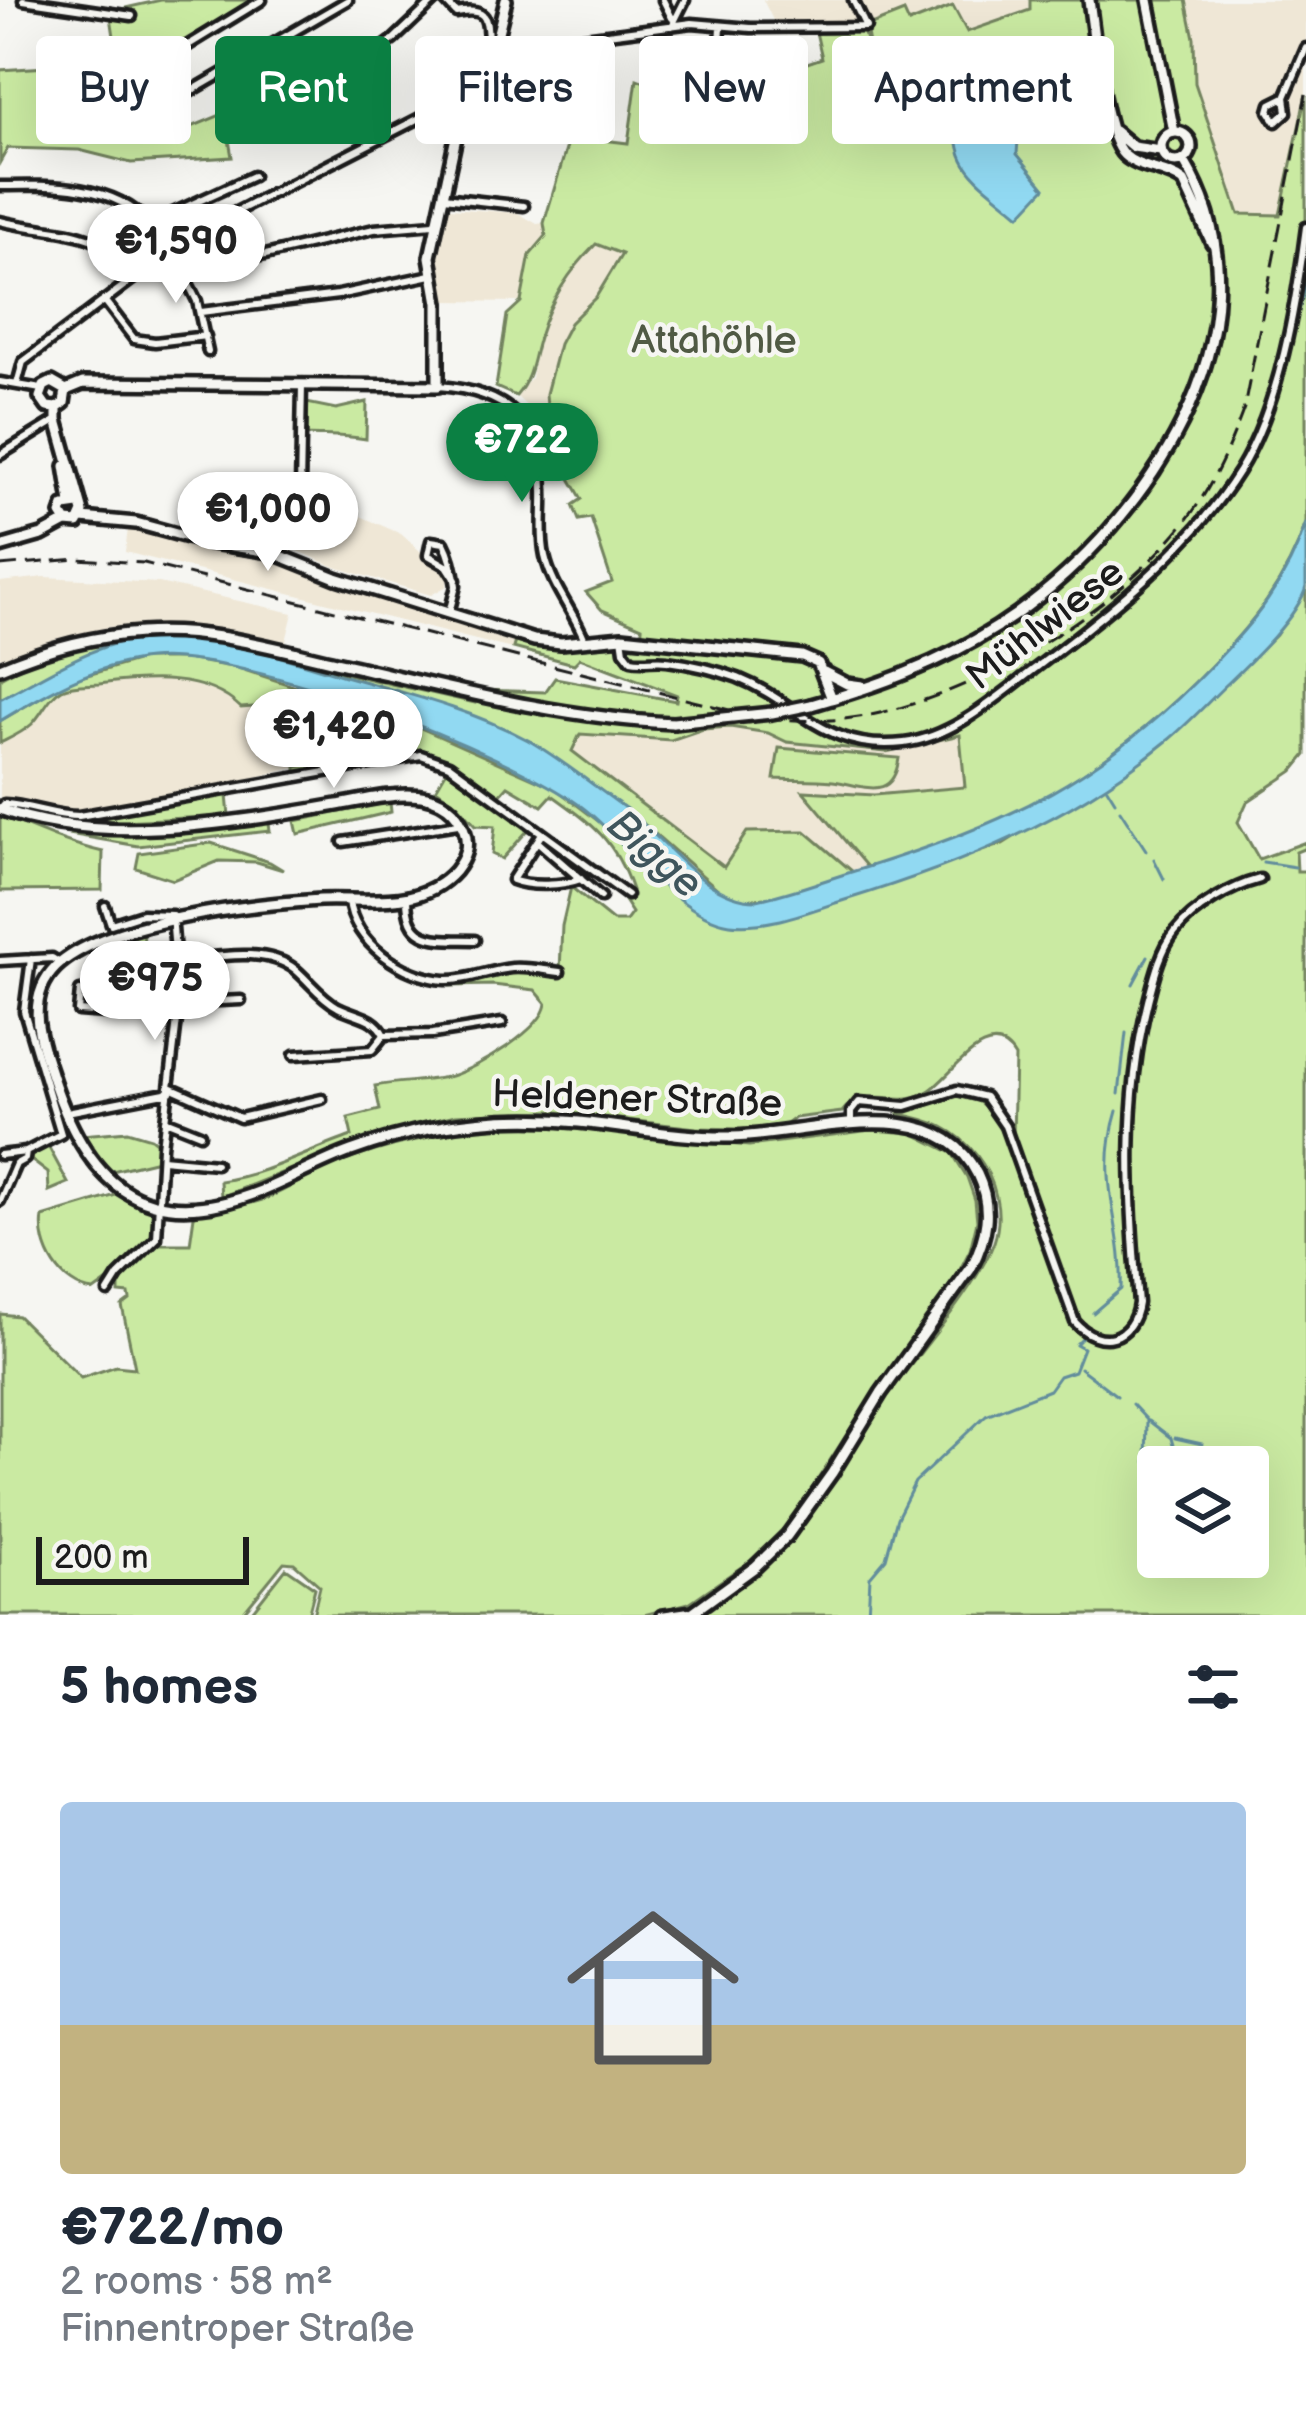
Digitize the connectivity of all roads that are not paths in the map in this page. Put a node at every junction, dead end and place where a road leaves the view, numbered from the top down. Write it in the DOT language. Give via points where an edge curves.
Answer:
graph roads {
  1 [pos="23,0"];
  2 [pos="262,0"];
  3 [pos="348,0"];
  4 [pos="435,0"];
  5 [pos="444,0"];
  6 [pos="506,0"];
  7 [pos="663,0"];
  8 [pos="686,0"];
  9 [pos="854,0"];
  10 [pos="1089,0"];
  11 [pos="1148,0"];
  12 [pos="82,3"];
  13 [pos="132,16"];
  14 [pos="672,23"];
  15 [pos="721,27"];
  16 [pos="487,36"];
  17 [pos="497,36"];
  18 [pos="590,36"];
  19 [pos="720,36"];
  20 [pos="1095,36"];
  21 [pos="391,41"];
  22 [pos="191,43"];
  23 [pos="1306,47"];
  24 [pos="191,91"];
  25 [pos="1286,98"];
  26 [pos="415,123"];
  27 [pos="1114,129"];
  28 [pos="1114,132"];
  29 [pos="1174,132"];
  30 [pos="452,144"];
  31 [pos="1161,151"];
  32 [pos="1184,161"];
  33 [pos="253,176"];
  34 [pos="0,186"];
  35 [pos="441,196"];
  36 [pos="524,206"];
  37 [pos="0,221"];
  38 [pos="148,224"];
  39 [pos="434,224"];
  40 [pos="1306,227"];
  41 [pos="1215,248"];
  42 [pos="171,249"];
  43 [pos="118,252"];
  44 [pos="136,274"];
  45 [pos="186,274"];
  46 [pos="431,275"];
  47 [pos="104,300"];
  48 [pos="201,312"];
  49 [pos="206,336"];
  50 [pos="208,352"];
  51 [pos="0,382"];
  52 [pos="17,384"];
  53 [pos="302,385"];
  54 [pos="438,386"];
  55 [pos="41,389"];
  56 [pos="66,390"];
  57 [pos="54,408"];
  58 [pos="52,423"];
  59 [pos="0,455"];
  60 [pos="300,490"];
  61 [pos="74,503"];
  62 [pos="82,518"];
  63 [pos="66,522"];
  64 [pos="0,547"];
  65 [pos="448,551"];
  66 [pos="433,559"];
  67 [pos="455,580"];
  68 [pos="449,613"];
  69 [pos="622,637"];
  70 [pos="585,640"];
  71 [pos="0,668"];
  72 [pos="824,672"];
  73 [pos="867,687"];
  74 [pos="832,699"];
  75 [pos="0,809"];
  76 [pos="462,824"];
  77 [pos="540,839"];
  78 [pos="344,842"];
  79 [pos="581,879"];
  80 [pos="1260,879"];
  81 [pos="627,895"];
  82 [pos="601,897"];
  83 [pos="407,898"];
  84 [pos="349,900"];
  85 [pos="105,906"];
  86 [pos="173,921"];
  87 [pos="475,940"];
  88 [pos="31,959"];
  89 [pos="0,961"];
  90 [pos="176,962"];
  91 [pos="60,963"];
  92 [pos="560,972"];
  93 [pos="80,991"];
  94 [pos="241,1000"];
  95 [pos="179,1003"];
  96 [pos="177,1018"];
  97 [pos="502,1023"];
  98 [pos="384,1035"];
  99 [pos="295,1055"];
  100 [pos="170,1090"];
  101 [pos="322,1099"];
  102 [pos="64,1113"];
  103 [pos="165,1120"];
  104 [pos="851,1124"];
  105 [pos="200,1134"];
  106 [pos="26,1152"];
  107 [pos="0,1155"];
  108 [pos="161,1159"];
  109 [pos="217,1164"];
  110 [pos="0,1201"];
  111 [pos="160,1204"];
  112 [pos="108,1292"];
  113 [pos="691,1613"];
  114 [pos="661,1615"];
  1 -- 12 [label="street"];
  2 -- 22 [label="street"];
  3 -- 24 [label="street"];
  4 -- 21 [label="street"];
  5 -- 16 [label="street" via="456,13 483,16"];
  6 -- 17 [label="main road"];
  7 -- 14 [label="street"];
  8 -- 14 [label="street"];
  9 -- 15 [label="street" via="866,28"];
  10 -- 20 [label="main road"];
  11 -- 29 [label="main road"];
  12 -- 13 [label="street"];
  14 -- 15 [label="street"];
  14 -- 18 [label="street"];
  15 -- 19 [label="street"];
  23 -- 25 [label="street"];
  26 -- 42 [label="street"];
  27 -- 31 [label="main road" via="1133,147"];
  28 -- 41 [label="main road" via="1124,154 1190,188"];
  29 -- 31 [label="main road"];
  29 -- 32 [label="main road" via="1192,145"];
  30 -- 35 [label="main road"];
  31 -- 32 [label="main road" via="1170,162"];
  32 -- 41 [label="main road" via="1211,216"];
  33 -- 38 [label="street"];
  34 -- 38 [label="street" via="90,193 127,205"];
  35 -- 36 [label="street"];
  35 -- 39 [label="main road"];
  37 -- 43 [label="street" via="76,233"];
  38 -- 43 [label="street"];
  39 -- 45 [label="street" via="374,229"];
  39 -- 46 [label="main road"];
  40 -- 69 [label="street, Mühlwiese" via="1278,373 1239,471 1137,588 952,727 903,743 838,736 737,678 631,660"];
  41 -- 73 [label="main road" via="1202,374 1140,494 1082,559 1016,614 926,666"];
  42 -- 44 [label="street"];
  42 -- 45 [label="street"];
  43 -- 44 [label="street"];
  44 -- 47 [label="street"];
  45 -- 48 [label="street"];
  46 -- 48 [label="street"];
  46 -- 54 [label="main road"];
  47 -- 49 [label="street" via="134,339"];
  47 -- 52 [label="street" via="22,362"];
  48 -- 49 [label="street"];
  49 -- 50 [label="street"];
  51 -- 52 [label="street"];
  52 -- 55 [label="street"];
  53 -- 54 [label="main road"];
  53 -- 56 [label="main road" via="83,383"];
  53 -- 60 [label="street"];
  54 -- 70 [label="street" via="483,392 527,427 542,473 545,556"];
  55 -- 56 [label="main road" via="52,382"];
  55 -- 57 [label="main road" via="41,401"];
  56 -- 57 [label="main road"];
  57 -- 58 [label="main road"];
  57 -- 61 [label="main road" via="79,492"];
  58 -- 59 [label="street"];
  58 -- 61 [label="main road"];
  61 -- 62 [label="main road"];
  61 -- 63 [label="main road" via="61,512"];
  62 -- 63 [label="main road"];
  62 -- 68 [label="main road" via="272,552"];
  63 -- 64 [label="main road"];
  65 -- 66 [label="street" via="446,561"];
  65 -- 66 [label="street" via="433,539"];
  65 -- 67 [label="street"];
  66 -- 67 [label="street"];
  67 -- 68 [label="street"];
  68 -- 70 [label="main road" via="535,640"];
  69 -- 70 [label="main road"];
  69 -- 72 [label="main road" via="794,654"];
  71 -- 74 [label="main road, bridge" via="93,638 145,632 250,643 586,717 673,723"];
  72 -- 73 [label="main road"];
  72 -- 74 [label="main road"];
  73 -- 74 [label="main road"];
  75 -- 76 [label="main road" via="42,824 100,829 262,818 410,795 444,804"];
  75 -- 77 [label="street" via="17,804 79,816 414,754 449,765"];
  76 -- 78 [label="street"];
  76 -- 83 [label="main road" via="460,863 434,888"];
  77 -- 79 [label="street"];
  77 -- 79 [label="street" via="514,873 516,883"];
  77 -- 81 [label="street"];
  79 -- 82 [label="street"];
  80 -- 104 [label="street" via="1206,905 1176,932 1153,981 1129,1108 1138,1303 1124,1334 1093,1337 1075,1322 1005,1126 985,1097 957,1090 906,1106 859,1102"];
  83 -- 84 [label="main road"];
  83 -- 87 [label="street" via="416,932"];
  84 -- 86 [label="main road"];
  84 -- 92 [label="street" via="350,917 367,940 431,978 512,968"];
  85 -- 86 [label="street" via="111,924 162,912"];
  86 -- 90 [label="street"];
  86 -- 91 [label="main road"];
  88 -- 89 [label="street"];
  88 -- 91 [label="street"];
  88 -- 106 [label="street" via="24,1011 61,1134"];
  90 -- 95 [label="street"];
  90 -- 98 [label="street" via="238,955 283,963 318,996 372,1020"];
  91 -- 102 [label="main road, Heldener Straße" via="45,980 36,1024"];
  93 -- 96 [label="street" via="78,1011"];
  94 -- 95 [label="street"];
  95 -- 96 [label="street"];
  96 -- 100 [label="street"];
  97 -- 98 [label="street"];
  98 -- 99 [label="street" via="372,1050"];
  100 -- 101 [label="street" via="240,1118"];
  100 -- 102 [label="street"];
  100 -- 103 [label="street"];
  102 -- 111 [label="main road, Heldener Straße" via="104,1178"];
  103 -- 105 [label="street"];
  103 -- 108 [label="street"];
  104 -- 111 [label="main road, Heldener Straße" via="730,1137 474,1121 351,1151 231,1201"];
  104 -- 113 [label="main road, Heldener Straße" via="908,1124 952,1142 983,1191 982,1246 788,1536"];
  106 -- 107 [label="street"];
  106 -- 110 [label="street"];
  108 -- 109 [label="street"];
  108 -- 111 [label="street"];
  111 -- 112 [label="street" via="157,1238"];
  113 -- 114 [label="street"];
}
